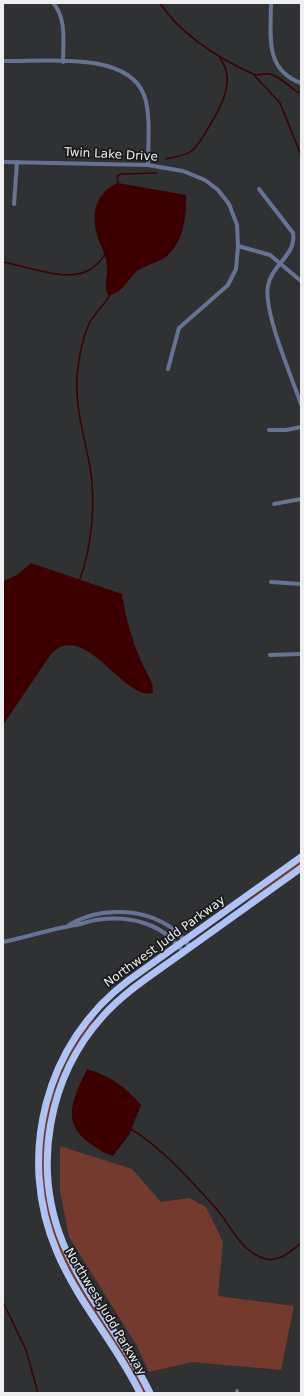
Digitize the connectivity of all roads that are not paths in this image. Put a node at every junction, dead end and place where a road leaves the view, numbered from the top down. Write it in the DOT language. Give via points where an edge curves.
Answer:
graph roads {
  1 [pos="54,3"];
  2 [pos="271,3"];
  3 [pos="3,61"];
  4 [pos="63,62"];
  5 [pos="301,83"];
  6 [pos="3,162"];
  7 [pos="18,162"];
  8 [pos="148,165"];
  9 [pos="259,189"];
  10 [pos="14,204"];
  11 [pos="238,246"];
  12 [pos="280,263"];
  13 [pos="301,281"];
  14 [pos="168,369"];
  15 [pos="301,404"];
  16 [pos="301,427"];
  17 [pos="268,430"];
  18 [pos="301,499"];
  19 [pos="274,504"];
  20 [pos="271,582"];
  21 [pos="301,584"];
  22 [pos="301,654"];
  23 [pos="270,655"];
  24 [pos="301,857"];
  25 [pos="301,868"];
  26 [pos="67,926"];
  27 [pos="3,942"];
  28 [pos="181,942"];
  29 [pos="190,947"];
  30 [pos="183,952"];
  31 [pos="140,1393"];
  32 [pos="150,1393"];
  1 -- 4 [label="street" via="62,24"];
  2 -- 5 [label="street" via="273,55 282,73"];
  3 -- 4 [label="street"];
  4 -- 8 [label="street" via="97,63 114,67 132,77 140,86 145,96 147,113"];
  6 -- 7 [label="street, Twin Lake Drive"];
  7 -- 8 [label="street, Twin Lake Drive"];
  7 -- 10 [label="street"];
  8 -- 11 [label="street, Twin Lake Drive" via="183,171 205,180 218,190 229,204 237,225"];
  9 -- 12 [label="street" via="293,233 292,246"];
  11 -- 12 [label="street" via="270,255"];
  11 -- 14 [label="street, Twin Lake Drive" via="236,269 228,285 179,328"];
  12 -- 13 [label="street"];
  12 -- 15 [label="street" via="270,275 267,289 275,331"];
  16 -- 17 [label="street"];
  18 -- 19 [label="street"];
  20 -- 21 [label="street"];
  22 -- 23 [label="street"];
  24 -- 28 [label="highway, Northwest Judd Parkway"];
  25 -- 29 [label="highway, Northwest Judd Parkway"];
  26 -- 27 [label="street"];
  26 -- 28 [label="street" via="101,920 128,919 158,928"];
  26 -- 28 [label="street" via="99,914 131,913 148,916 169,926"];
  28 -- 29 [label="street"];
  28 -- 30 [label="street"];
  28 -- 31 [label="highway, Northwest Judd Parkway" via="118,989 90,1016 79,1031 52,1082 43,1113 38,1146 41,1198 45,1219 57,1252 69,1277"];
  29 -- 30 [label="highway, Northwest Judd Parkway"];
  30 -- 32 [label="highway, Northwest Judd Parkway" via="126,994 102,1016 88,1034 60,1087 50,1125 48,1145 47,1168 51,1200 63,1242 72,1263"];
}
